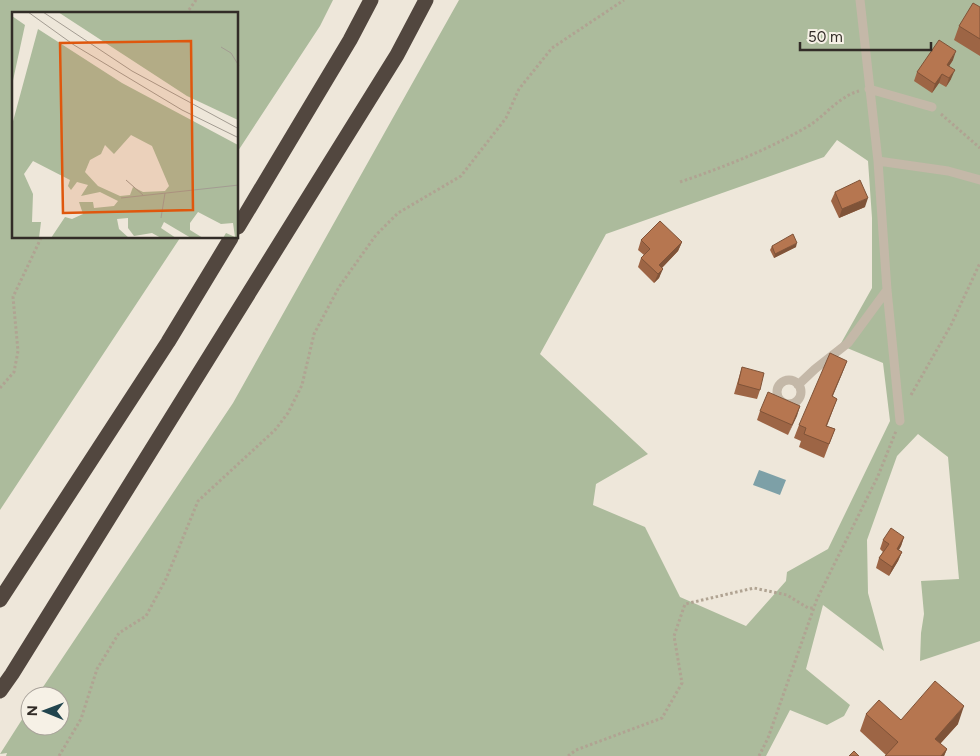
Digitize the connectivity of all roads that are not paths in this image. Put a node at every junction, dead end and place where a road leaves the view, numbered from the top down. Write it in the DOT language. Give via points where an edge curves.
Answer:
graph roads {
  1 [pos="371,0"];
  2 [pos="426,0"];
  3 [pos="860,0"];
  4 [pos="869,89"];
  5 [pos="932,107"];
  6 [pos="878,161"];
  7 [pos="980,180"];
  8 [pos="239,225"];
  9 [pos="230,239"];
  10 [pos="888,290"];
  11 [pos="798,384"];
  12 [pos="900,421"];
  13 [pos="0,600"];
  14 [pos="0,691"];
  1 -- 8 [label="highway"];
  2 -- 14 [label="highway" via="397,56"];
  3 -- 4 [label="lane"];
  4 -- 5 [label="lane"];
  4 -- 6 [label="lane"];
  6 -- 7 [label="lane" via="948,171"];
  6 -- 10 [label="lane"];
  9 -- 13 [label="highway" via="168,342"];
  10 -- 11 [label="lane" via="848,343"];
  10 -- 12 [label="lane"];
}
